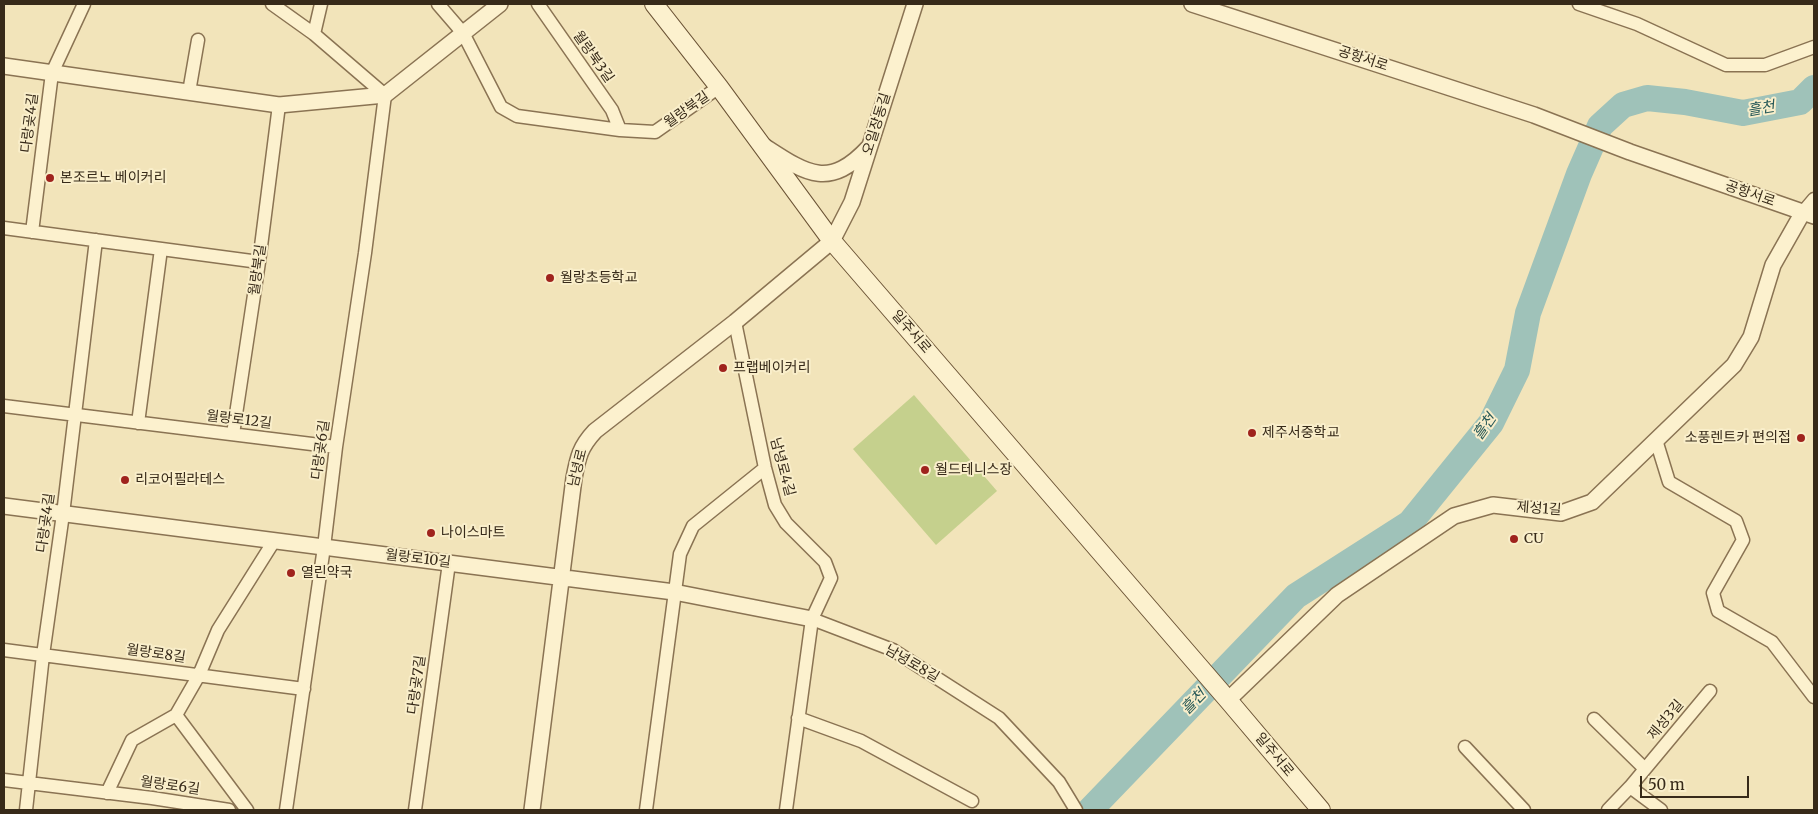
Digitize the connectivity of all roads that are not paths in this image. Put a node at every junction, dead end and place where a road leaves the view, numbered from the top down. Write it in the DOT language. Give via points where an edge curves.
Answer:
graph roads {
  1 [pos="84,4"];
  2 [pos="272,4"];
  3 [pos="321,4"];
  4 [pos="438,4"];
  5 [pos="500,4"];
  6 [pos="538,4"];
  7 [pos="654,4"];
  8 [pos="915,4"];
  9 [pos="1192,4"];
  10 [pos="1579,4"];
  11 [pos="314,34"];
  12 [pos="463,34"];
  13 [pos="198,40"];
  14 [pos="1814,46"];
  15 [pos="4,66"];
  16 [pos="52,73"];
  17 [pos="720,87"];
  18 [pos="189,92"];
  19 [pos="385,95"];
  20 [pos="280,105"];
  21 [pos="620,130"];
  22 [pos="760,143"];
  23 [pos="870,145"];
  24 [pos="1814,199"];
  25 [pos="1808,214"];
  26 [pos="4,228"];
  27 [pos="32,232"];
  28 [pos="96,240"];
  29 [pos="832,241"];
  30 [pos="161,249"];
  31 [pos="259,262"];
  32 [pos="735,322"];
  33 [pos="4,406"];
  34 [pos="74,415"];
  35 [pos="138,423"];
  36 [pos="233,434"];
  37 [pos="1656,440"];
  38 [pos="336,447"];
  39 [pos="765,468"];
  40 [pos="4,506"];
  41 [pos="63,514"];
  42 [pos="274,541"];
  43 [pos="324,547"];
  44 [pos="449,563"];
  45 [pos="561,578"];
  46 [pos="674,592"];
  47 [pos="812,619"];
  48 [pos="4,650"];
  49 [pos="43,654"];
  50 [pos="199,675"];
  51 [pos="304,689"];
  52 [pos="1710,691"];
  53 [pos="1814,696"];
  54 [pos="1228,700"];
  55 [pos="176,715"];
  56 [pos="798,718"];
  57 [pos="1594,719"];
  58 [pos="1466,747"];
  59 [pos="1645,769"];
  60 [pos="4,780"];
  61 [pos="30,783"];
  62 [pos="1630,787"];
  63 [pos="107,793"];
  64 [pos="972,801"];
  65 [pos="152,804"];
  66 [pos="1075,809"];
  67 [pos="26,810"];
  68 [pos="229,810"];
  69 [pos="247,810"];
  70 [pos="286,810"];
  71 [pos="415,810"];
  72 [pos="532,810"];
  73 [pos="646,810"];
  74 [pos="786,810"];
  75 [pos="1321,810"];
  76 [pos="1524,810"];
  77 [pos="1608,810"];
  78 [pos="1661,810"];
  1 -- 16 [label="street, 다랑곶4길"];
  2 -- 11 [label="street"];
  3 -- 11 [label="street"];
  4 -- 12 [label="street, 월랑북길"];
  5 -- 12 [label="street"];
  6 -- 21 [label="street, 월랑북3길" via="612,110"];
  7 -- 17 [label="main road, 일주서로"];
  8 -- 23 [label="street, 오일장동길"];
  9 -- 25 [label="street, 공항서로" via="1539,117"];
  10 -- 14 [label="street" via="1637,24 1726,65 1765,64"];
  11 -- 19 [label="street"];
  12 -- 19 [label="street"];
  12 -- 21 [label="street, 월랑북길" via="502,108 517,116"];
  13 -- 18 [label="street"];
  15 -- 16 [label="street"];
  16 -- 18 [label="street"];
  16 -- 27 [label="street, 다랑곶4길"];
  17 -- 21 [label="street, 월랑북길" via="655,132"];
  17 -- 22 [label="main road, 일주서로"];
  18 -- 20 [label="street"];
  19 -- 20 [label="street"];
  19 -- 38 [label="street, 다랑곶6길"];
  20 -- 31 [label="street, 월랑북길"];
  22 -- 23 [label="street" via="797,166 821,175 851,164"];
  22 -- 29 [label="main road, 일주서로"];
  23 -- 29 [label="street, 오일장동길" via="852,202"];
  24 -- 25 [label="street, 제성1길"];
  25 -- 37 [label="street, 제성1길" via="1773,265 1751,337 1734,365"];
  26 -- 27 [label="street"];
  27 -- 28 [label="street"];
  28 -- 30 [label="street"];
  28 -- 34 [label="street, 다랑곶4길"];
  29 -- 32 [label="street, 남녕로"];
  29 -- 54 [label="main road, 일주서로"];
  30 -- 31 [label="street"];
  30 -- 35 [label="street"];
  31 -- 36 [label="street, 월랑북길"];
  32 -- 39 [label="street, 남녕로4길"];
  32 -- 45 [label="street, 남녕로" via="585,442 577,462"];
  33 -- 34 [label="street, 월랑로12길"];
  34 -- 35 [label="street, 월랑로12길"];
  34 -- 41 [label="street, 다랑곶4길"];
  35 -- 36 [label="street, 월랑로12길"];
  36 -- 38 [label="street, 월랑로12길"];
  37 -- 53 [label="street" via="1669,482 1736,521 1743,540 1713,593 1718,611 1772,642"];
  37 -- 54 [label="street, 제성1길" via="1592,502 1561,514 1493,505 1454,516 1337,595"];
  38 -- 43 [label="street, 다랑곶6길"];
  39 -- 46 [label="street" via="693,526 680,554"];
  39 -- 47 [label="street, 남녕로4길" via="776,505 786,523 825,562 831,578"];
  40 -- 41 [label="street, 월랑로10길"];
  41 -- 42 [label="street, 월랑로10길"];
  41 -- 49 [label="street, 다랑곶4길"];
  42 -- 43 [label="street, 월랑로10길"];
  42 -- 50 [label="street" via="218,630"];
  43 -- 44 [label="street, 월랑로10길"];
  43 -- 51 [label="street, 다랑곶6길"];
  44 -- 45 [label="street, 월랑로10길"];
  44 -- 71 [label="street, 다랑곶7길"];
  45 -- 46 [label="street, 남녕로8길"];
  45 -- 72 [label="street, 남녕로"];
  46 -- 47 [label="street, 남녕로8길"];
  46 -- 73 [label="street"];
  47 -- 56 [label="street, 남녕로4길"];
  47 -- 66 [label="street, 남녕로8길" via="893,650 999,718 1059,782"];
  48 -- 49 [label="street, 월랑로8길"];
  49 -- 50 [label="street, 월랑로8길"];
  49 -- 61 [label="street, 다랑곶4길"];
  50 -- 51 [label="street, 월랑로8길"];
  50 -- 55 [label="street"];
  51 -- 70 [label="street, 다랑곶6길"];
  52 -- 59 [label="street, 제성3길"];
  54 -- 75 [label="main road, 일주서로"];
  55 -- 63 [label="street" via="132,740"];
  55 -- 69 [label="street, 월랑로6길"];
  56 -- 64 [label="street" via="861,741"];
  56 -- 74 [label="street, 남녕로4길"];
  57 -- 59 [label="street"];
  58 -- 76 [label="street"];
  59 -- 62 [label="street, 제성3길"];
  60 -- 61 [label="street, 월랑로6길"];
  61 -- 63 [label="street, 월랑로6길"];
  61 -- 67 [label="street, 다랑곶4길"];
  62 -- 77 [label="street, 제성3길"];
  62 -- 78 [label="street"];
  63 -- 65 [label="street, 월랑로6길"];
  65 -- 68 [label="street, 월랑로6길"];
}
